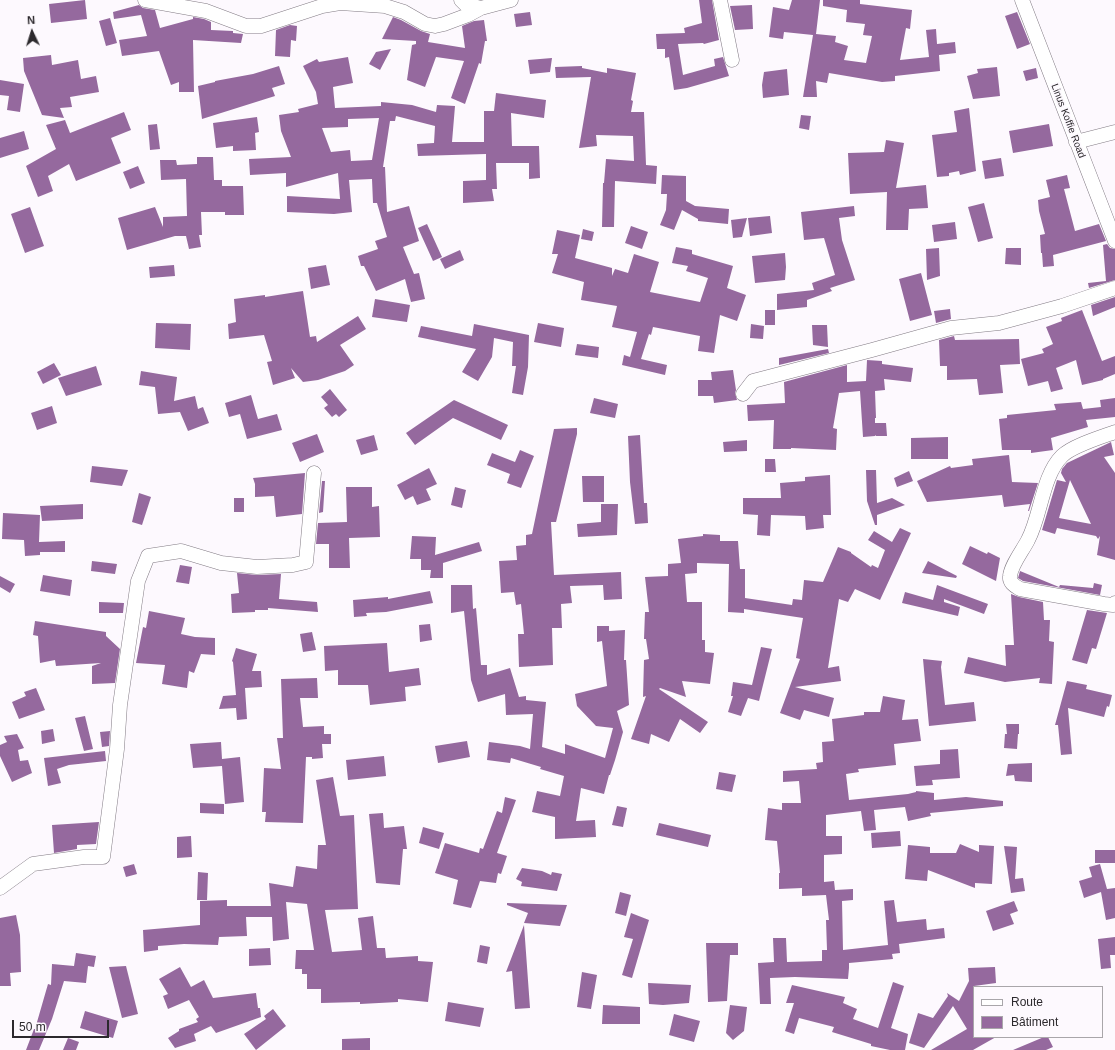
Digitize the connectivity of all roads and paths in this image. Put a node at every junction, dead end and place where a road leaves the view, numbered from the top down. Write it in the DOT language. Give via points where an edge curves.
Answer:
graph roads {
  1 [pos="145,0"];
  2 [pos="461,0"];
  3 [pos="511,0"];
  4 [pos="720,0"];
  5 [pos="1022,0"];
  6 [pos="481,8"];
  7 [pos="732,60"];
  8 [pos="1115,132"];
  9 [pos="1076,142"];
  10 [pos="1115,241"];
  11 [pos="1115,288"];
  12 [pos="743,394"];
  13 [pos="1115,432"];
  14 [pos="314,473"];
  15 [pos="1115,603"];
  16 [pos="0,888"];
  1 -- 6 [label="street" via="206,11 246,26 261,26 322,6 340,3 385,6 435,26"];
  2 -- 6 [label="street" via="465,4"];
  3 -- 6 [label="street"];
  4 -- 7 [label="street"];
  5 -- 9 [label="street, Linus Koffie Road"];
  8 -- 9 [label="street"];
  9 -- 10 [label="street, Linus Koffie Road"];
  11 -- 12 [label="street" via="999,323 951,328 753,381"];
  13 -- 15 [label="street" via="1063,455 1053,467 1029,539 1011,570 1010,577 1012,584 1020,589 1104,604"];
  14 -- 16 [label="street" via="306,562 257,567 221,563 181,551 148,556 138,581 120,705 117,750 103,857 32,864"];
}
